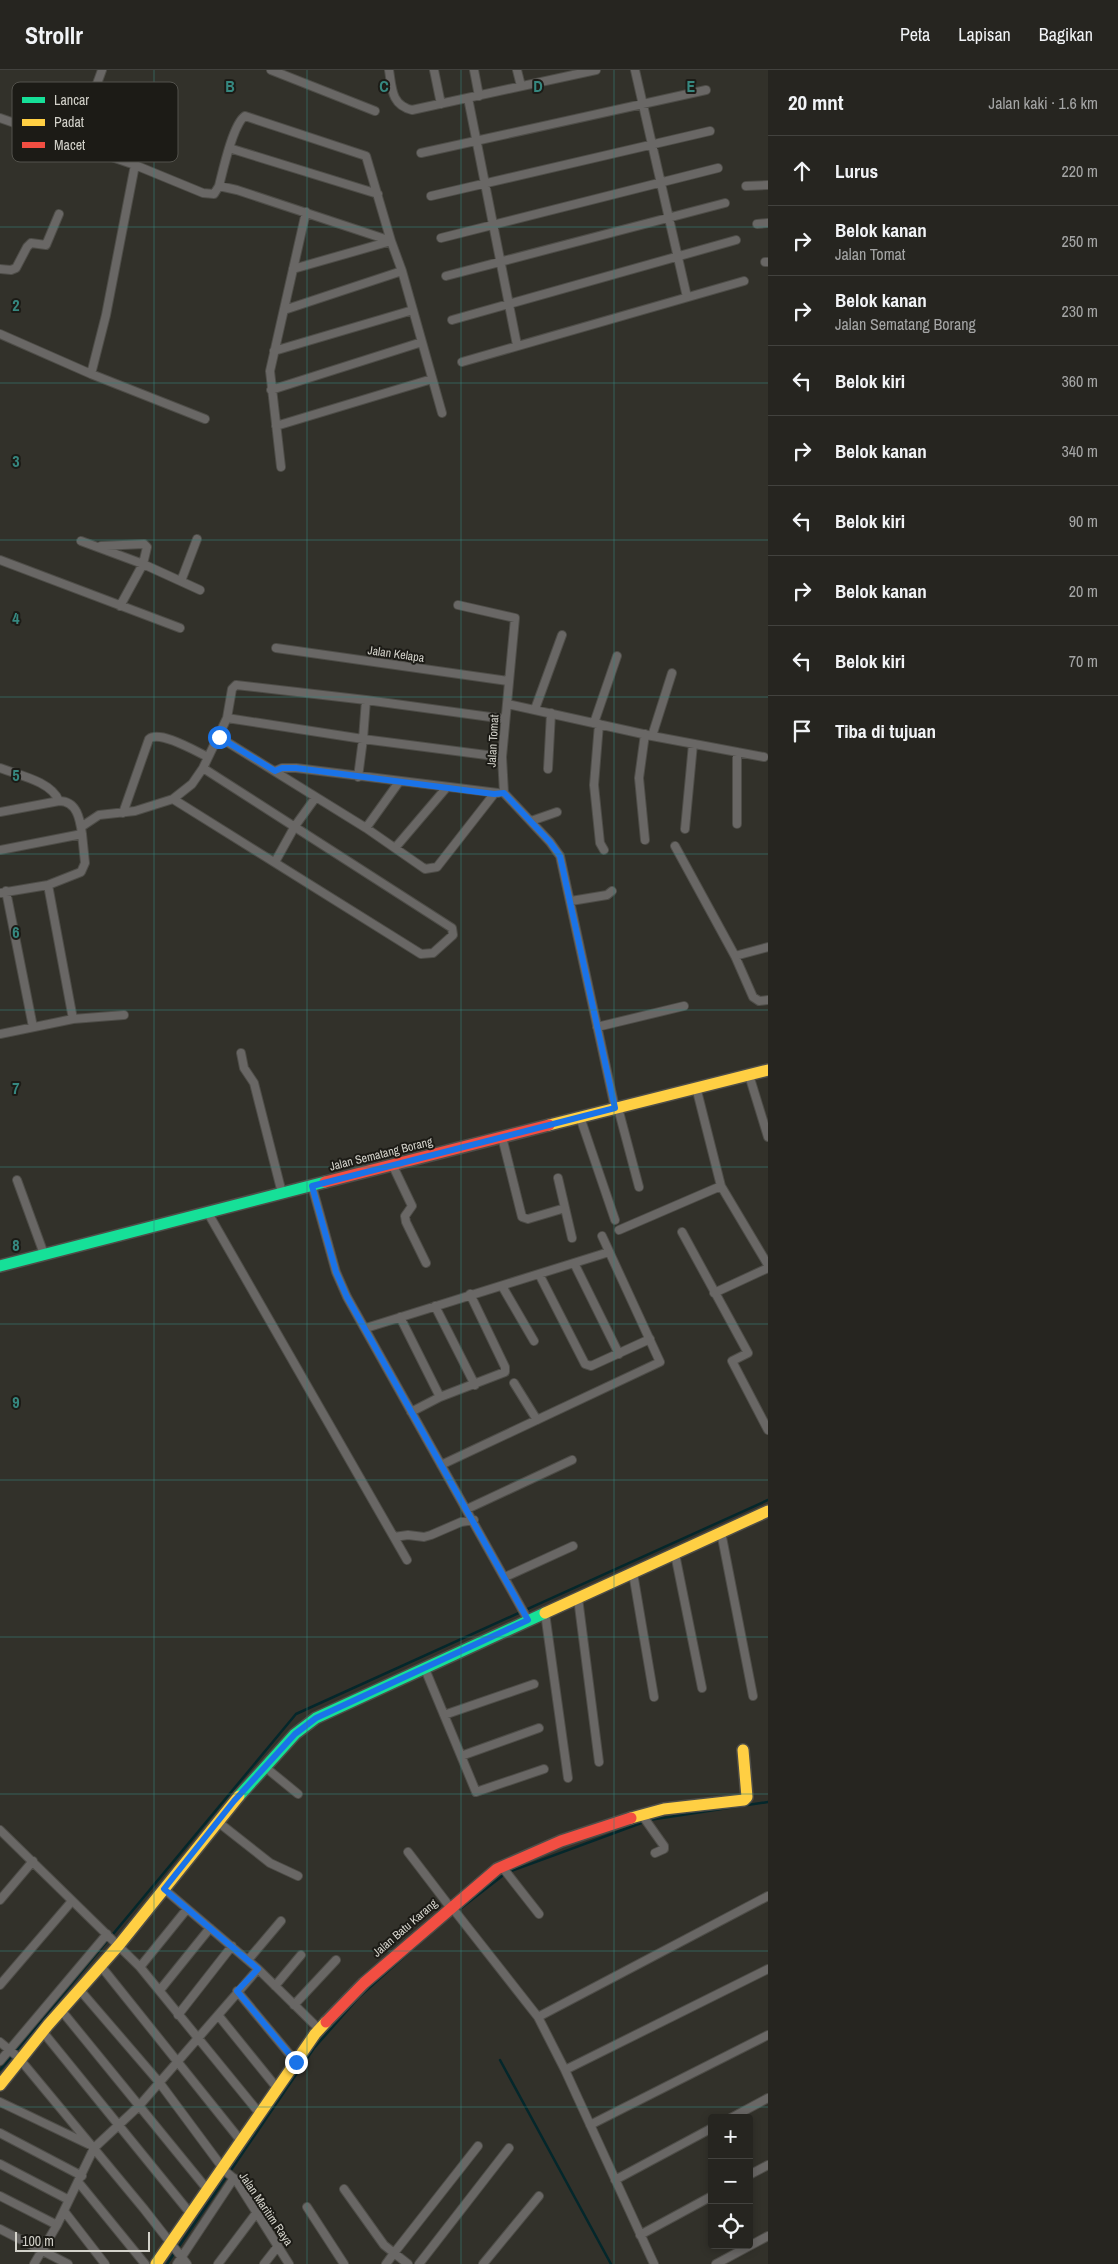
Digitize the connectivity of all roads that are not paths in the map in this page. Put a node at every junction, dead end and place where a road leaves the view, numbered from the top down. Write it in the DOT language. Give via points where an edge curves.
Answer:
graph roads {
  1 [pos="102,70"];
  2 [pos="271,70"];
  3 [pos="389,70"];
  4 [pos="434,70"];
  5 [pos="474,70"];
  6 [pos="517,70"];
  7 [pos="596,70"];
  8 [pos="635,70"];
  9 [pos="569,73"];
  10 [pos="98,82"];
  11 [pos="521,86"];
  12 [pos="706,90"];
  13 [pos="479,96"];
  14 [pos="468,98"];
  15 [pos="642,103"];
  16 [pos="441,104"];
  17 [pos="375,111"];
  18 [pos="0,118"];
  19 [pos="12,122"];
  20 [pos="710,131"];
  21 [pos="476,141"];
  22 [pos="652,144"];
  23 [pos="229,148"];
  24 [pos="421,154"];
  25 [pos="127,162"];
  26 [pos="135,165"];
  27 [pos="718,168"];
  28 [pos="661,182"];
  29 [pos="484,183"];
  30 [pos="768,185"];
  31 [pos="219,186"];
  32 [pos="746,186"];
  33 [pos="378,194"];
  34 [pos="431,196"];
  35 [pos="725,204"];
  36 [pos="306,212"];
  37 [pos="59,214"];
  38 [pos="669,218"];
  39 [pos="768,223"];
  40 [pos="757,224"];
  41 [pos="492,225"];
  42 [pos="440,238"];
  43 [pos="736,240"];
  44 [pos="391,241"];
  45 [pos="678,258"];
  46 [pos="500,262"];
  47 [pos="0,268"];
  48 [pos="293,269"];
  49 [pos="402,271"];
  50 [pos="446,276"];
  51 [pos="744,281"];
  52 [pos="687,297"];
  53 [pos="508,304"];
  54 [pos="284,310"];
  55 [pos="413,310"];
  56 [pos="452,320"];
  57 [pos="0,334"];
  58 [pos="422,342"];
  59 [pos="517,345"];
  60 [pos="274,351"];
  61 [pos="462,362"];
  62 [pos="91,374"];
  63 [pos="432,379"];
  64 [pos="271,390"];
  65 [pos="442,413"];
  66 [pos="206,419"];
  67 [pos="276,426"];
  68 [pos="281,467"];
  69 [pos="197,539"];
  70 [pos="80,541"];
  71 [pos="98,546"];
  72 [pos="0,560"];
  73 [pos="143,564"];
  74 [pos="181,582"];
  75 [pos="200,590"];
  76 [pos="458,605"];
  77 [pos="120,606"];
  78 [pos="180,628"];
  79 [pos="562,635"];
  80 [pos="279,648"];
  81 [pos="617,656"];
  82 [pos="672,673"];
  83 [pos="508,681"];
  84 [pos="366,700"];
  85 [pos="507,704"];
  86 [pos="535,709"];
  87 [pos="550,713"];
  88 [pos="227,718"];
  89 [pos="505,719"];
  90 [pos="597,724"];
  91 [pos="649,735"];
  92 [pos="219,737"];
  93 [pos="364,739"];
  94 [pos="693,744"];
  95 [pos="737,752"];
  96 [pos="208,757"];
  97 [pos="502,757"];
  98 [pos="764,757"];
  99 [pos="0,768"];
  100 [pos="203,768"];
  101 [pos="548,769"];
  102 [pos="275,771"];
  103 [pos="358,777"];
  104 [pos="399,782"];
  105 [pos="447,787"];
  106 [pos="504,793"];
  107 [pos="494,794"];
  108 [pos="316,797"];
  109 [pos="172,799"];
  110 [pos="59,801"];
  111 [pos="0,812"];
  112 [pos="557,812"];
  113 [pos="123,813"];
  114 [pos="530,821"];
  115 [pos="737,824"];
  116 [pos="295,826"];
  117 [pos="366,828"];
  118 [pos="685,829"];
  119 [pos="81,830"];
  120 [pos="645,840"];
  121 [pos="675,846"];
  122 [pos="395,848"];
  123 [pos="0,850"];
  124 [pos="604,850"];
  125 [pos="275,862"];
  126 [pos="48,884"];
  127 [pos="612,891"];
  128 [pos="3,892"];
  129 [pos="571,901"];
  130 [pos="768,947"];
  131 [pos="735,956"];
  132 [pos="768,1000"];
  133 [pos="684,1006"];
  134 [pos="124,1015"];
  135 [pos="73,1019"];
  136 [pos="33,1027"];
  137 [pos="598,1027"];
  138 [pos="0,1034"];
  139 [pos="241,1052"];
  140 [pos="768,1070"];
  141 [pos="749,1075"];
  142 [pos="696,1086"];
  143 [pos="616,1108"];
  144 [pos="580,1118"];
  145 [pos="502,1137"];
  146 [pos="768,1138"];
  147 [pos="393,1166"];
  148 [pos="558,1178"];
  149 [pos="17,1180"];
  150 [pos="312,1186"];
  151 [pos="722,1186"];
  152 [pos="639,1187"];
  153 [pos="281,1189"];
  154 [pos="564,1208"];
  155 [pos="208,1212"];
  156 [pos="615,1220"];
  157 [pos="619,1230"];
  158 [pos="682,1232"];
  159 [pos="602,1236"];
  160 [pos="572,1238"];
  161 [pos="608,1252"];
  162 [pos="44,1254"];
  163 [pos="426,1263"];
  164 [pos="574,1263"];
  165 [pos="0,1266"];
  166 [pos="768,1266"];
  167 [pos="539,1274"];
  168 [pos="502,1286"];
  169 [pos="714,1293"];
  170 [pos="470,1294"];
  171 [pos="435,1306"];
  172 [pos="400,1317"];
  173 [pos="366,1328"];
  174 [pos="650,1339"];
  175 [pos="534,1342"];
  176 [pos="619,1354"];
  177 [pos="514,1383"];
  178 [pos="475,1385"];
  179 [pos="440,1397"];
  180 [pos="411,1412"];
  181 [pos="537,1420"];
  182 [pos="768,1430"];
  183 [pos="572,1460"];
  184 [pos="442,1465"];
  185 [pos="467,1509"];
  186 [pos="768,1511"];
  187 [pos="474,1520"];
  188 [pos="721,1532"];
  189 [pos="394,1537"];
  190 [pos="573,1546"];
  191 [pos="675,1554"];
  192 [pos="408,1560"];
  193 [pos="633,1573"];
  194 [pos="506,1577"];
  195 [pos="578,1598"];
  196 [pos="545,1613"];
  197 [pos="527,1618"];
  198 [pos="424,1669"];
  199 [pos="534,1684"];
  200 [pos="702,1688"];
  201 [pos="654,1696"];
  202 [pos="753,1696"];
  203 [pos="444,1715"];
  204 [pos="539,1728"];
  205 [pos="743,1750"];
  206 [pos="461,1756"];
  207 [pos="599,1762"];
  208 [pos="265,1767"];
  209 [pos="544,1769"];
  210 [pos="568,1778"];
  211 [pos="298,1794"];
  212 [pos="643,1817"];
  213 [pos="218,1822"];
  214 [pos="0,1830"];
  215 [pos="408,1852"];
  216 [pos="655,1854"];
  217 [pos="33,1861"];
  218 [pos="504,1870"];
  219 [pos="298,1876"];
  220 [pos="164,1889"];
  221 [pos="768,1896"];
  222 [pos="0,1900"];
  223 [pos="72,1900"];
  224 [pos="188,1909"];
  225 [pos="455,1912"];
  226 [pos="539,1914"];
  227 [pos="281,1921"];
  228 [pos="210,1928"];
  229 [pos="108,1935"];
  230 [pos="117,1944"];
  231 [pos="232,1946"];
  232 [pos="301,1954"];
  233 [pos="248,1960"];
  234 [pos="336,1960"];
  235 [pos="100,1965"];
  236 [pos="140,1967"];
  237 [pos="258,1969"];
  238 [pos="768,1969"];
  239 [pos="0,1985"];
  240 [pos="275,1986"];
  241 [pos="79,1989"];
  242 [pos="160,1990"];
  243 [pos="237,1991"];
  244 [pos="294,2005"];
  245 [pos="61,2010"];
  246 [pos="178,2015"];
  247 [pos="218,2015"];
  248 [pos="538,2017"];
  249 [pos="319,2030"];
  250 [pos="42,2032"];
  251 [pos="768,2035"];
  252 [pos="197,2039"];
  253 [pos="0,2042"];
  254 [pos="14,2054"];
  255 [pos="0,2061"];
  256 [pos="176,2061"];
  257 [pos="296,2062"];
  258 [pos="565,2070"];
  259 [pos="159,2082"];
  260 [pos="0,2085"];
  261 [pos="277,2088"];
  262 [pos="768,2098"];
  263 [pos="0,2102"];
  264 [pos="139,2106"];
  265 [pos="260,2114"];
  266 [pos="738,2114"];
  267 [pos="590,2125"];
  268 [pos="118,2126"];
  269 [pos="708,2130"];
  270 [pos="0,2133"];
  271 [pos="241,2141"];
  272 [pos="478,2146"];
  273 [pos="93,2147"];
  274 [pos="510,2148"];
  275 [pos="0,2164"];
  276 [pos="768,2165"];
  277 [pos="224,2169"];
  278 [pos="753,2173"];
  279 [pos="233,2178"];
  280 [pos="80,2179"];
  281 [pos="616,2180"];
  282 [pos="207,2189"];
  283 [pos="344,2189"];
  284 [pos="0,2196"];
  285 [pos="539,2196"];
  286 [pos="708,2198"];
  287 [pos="69,2200"];
  288 [pos="307,2207"];
  289 [pos="64,2211"];
  290 [pos="256,2212"];
  291 [pos="190,2213"];
  292 [pos="57,2225"];
  293 [pos="0,2229"];
  294 [pos="640,2235"];
  295 [pos="768,2236"];
  296 [pos="278,2246"];
  297 [pos="177,2249"];
  298 [pos="42,2251"];
  299 [pos="394,2253"];
  300 [pos="34,2264"];
  301 [pos="68,2264"];
  302 [pos="105,2264"];
  303 [pos="145,2264"];
  304 [pos="156,2264"];
  305 [pos="177,2264"];
  306 [pos="187,2264"];
  307 [pos="218,2264"];
  308 [pos="264,2264"];
  309 [pos="289,2264"];
  310 [pos="344,2264"];
  311 [pos="386,2264"];
  312 [pos="408,2264"];
  313 [pos="419,2264"];
  314 [pos="483,2264"];
  315 [pos="654,2264"];
  316 [pos="716,2264"];
  1 -- 10 [label="street"];
  2 -- 17 [label="street"];
  3 -- 16 [label="street" via="396,101 401,108 412,110"];
  4 -- 16 [label="street"];
  5 -- 13 [label="street"];
  6 -- 11 [label="street"];
  7 -- 9 [label="street"];
  8 -- 15 [label="street"];
  9 -- 11 [label="street"];
  11 -- 13 [label="street"];
  12 -- 15 [label="street"];
  13 -- 14 [label="street"];
  14 -- 16 [label="street"];
  14 -- 21 [label="street"];
  15 -- 21 [label="street"];
  15 -- 22 [label="street"];
  18 -- 19 [label="street"];
  20 -- 22 [label="street"];
  21 -- 24 [label="street"];
  21 -- 29 [label="street"];
  22 -- 28 [label="street"];
  22 -- 29 [label="street"];
  23 -- 31 [label="street"];
  23 -- 33 [label="street"];
  23 -- 33 [label="street" via="243,117 250,116 364,153"];
  25 -- 26 [label="street"];
  26 -- 31 [label="street" via="202,193 214,194"];
  26 -- 62 [label="street" via="106,315"];
  27 -- 28 [label="street"];
  28 -- 38 [label="street"];
  28 -- 41 [label="street"];
  29 -- 34 [label="street"];
  29 -- 41 [label="street"];
  30 -- 32 [label="street"];
  31 -- 36 [label="street"];
  33 -- 44 [label="street"];
  35 -- 38 [label="street"];
  36 -- 44 [label="street"];
  36 -- 48 [label="street"];
  37 -- 47 [label="street" via="46,245 28,244 16,268"];
  38 -- 45 [label="street"];
  38 -- 46 [label="street"];
  39 -- 40 [label="street"];
  41 -- 42 [label="street"];
  41 -- 46 [label="street"];
  43 -- 45 [label="street"];
  44 -- 48 [label="street"];
  44 -- 49 [label="street"];
  45 -- 52 [label="street"];
  45 -- 53 [label="street"];
  46 -- 50 [label="street"];
  46 -- 53 [label="street"];
  48 -- 54 [label="street"];
  49 -- 54 [label="street"];
  49 -- 55 [label="street"];
  51 -- 52 [label="street"];
  52 -- 59 [label="street"];
  53 -- 56 [label="street"];
  53 -- 59 [label="street"];
  54 -- 60 [label="street"];
  55 -- 58 [label="street"];
  55 -- 60 [label="street"];
  57 -- 62 [label="street"];
  58 -- 63 [label="street"];
  58 -- 64 [label="street"];
  59 -- 61 [label="street"];
  60 -- 64 [label="street"];
  62 -- 66 [label="street"];
  63 -- 65 [label="street"];
  63 -- 67 [label="street"];
  64 -- 67 [label="street"];
  67 -- 68 [label="street"];
  69 -- 74 [label="street"];
  70 -- 71 [label="street"];
  71 -- 73 [label="street"];
  71 -- 73 [label="street" via="144,544 147,548"];
  72 -- 77 [label="street"];
  73 -- 74 [label="street"];
  73 -- 77 [label="street"];
  74 -- 75 [label="street"];
  76 -- 83 [label="street, Jalan Tomat" via="515,618"];
  77 -- 78 [label="street"];
  79 -- 86 [label="street"];
  80 -- 83 [label="street, Jalan Kelapa"];
  81 -- 90 [label="street"];
  82 -- 91 [label="street"];
  83 -- 85 [label="street, Jalan Tomat"];
  84 -- 88 [label="street" via="239,684 232,689"];
  84 -- 89 [label="street"];
  84 -- 93 [label="street"];
  85 -- 86 [label="street"];
  85 -- 89 [label="street, Jalan Tomat"];
  86 -- 87 [label="street"];
  87 -- 90 [label="street"];
  87 -- 101 [label="street"];
  88 -- 92 [label="street"];
  88 -- 93 [label="street"];
  89 -- 97 [label="street, Jalan Tomat"];
  90 -- 91 [label="street"];
  90 -- 124 [label="street" via="594,785 600,843"];
  91 -- 94 [label="street"];
  91 -- 120 [label="street" via="639,778"];
  92 -- 96 [label="street"];
  92 -- 102 [label="street"];
  93 -- 97 [label="street"];
  93 -- 103 [label="street"];
  94 -- 95 [label="street"];
  94 -- 118 [label="street"];
  95 -- 98 [label="street"];
  95 -- 115 [label="street"];
  96 -- 100 [label="street"];
  96 -- 113 [label="street" via="162,736 152,736"];
  97 -- 106 [label="street, Jalan Tomat"];
  99 -- 110 [label="street" via="46,786 57,794"];
  100 -- 109 [label="street" via="192,784"];
  100 -- 116 [label="street"];
  102 -- 103 [label="street" via="287,767"];
  102 -- 108 [label="street"];
  103 -- 104 [label="street"];
  104 -- 105 [label="street"];
  104 -- 117 [label="street"];
  105 -- 107 [label="street"];
  105 -- 122 [label="street"];
  106 -- 107 [label="street"];
  106 -- 114 [label="street"];
  107 -- 122 [label="street" via="437,867 425,869"];
  108 -- 116 [label="street"];
  108 -- 117 [label="street"];
  109 -- 113 [label="street"];
  109 -- 125 [label="street"];
  110 -- 111 [label="street"];
  110 -- 119 [label="street" via="73,805"];
  112 -- 114 [label="street"];
  113 -- 119 [label="street" via="99,816"];
  114 -- 129 [label="street" via="560,856"];
  116 -- 125 [label="street"];
  116 -- 125 [label="street" via="452,928 453,935 433,953 421,954"];
  117 -- 122 [label="street"];
  119 -- 123 [label="street"];
  119 -- 126 [label="street" via="85,863 81,872"];
  121 -- 131 [label="street"];
  126 -- 128 [label="street"];
  126 -- 135 [label="street"];
  127 -- 129 [label="street" via="607,895"];
  128 -- 136 [label="street"];
  129 -- 137 [label="street"];
  130 -- 131 [label="street"];
  131 -- 132 [label="street" via="753,997 759,1001"];
  133 -- 137 [label="street"];
  134 -- 135 [label="street"];
  135 -- 136 [label="street"];
  136 -- 138 [label="street"];
  137 -- 143 [label="street"];
  139 -- 153 [label="street" via="244,1068 254,1083"];
  140 -- 141 [label="street, Jalan Sematang Borang"];
  141 -- 142 [label="street, Jalan Sematang Borang"];
  141 -- 146 [label="street"];
  142 -- 143 [label="street, Jalan Sematang Borang"];
  142 -- 151 [label="street"];
  143 -- 144 [label="street, Jalan Sematang Borang"];
  143 -- 152 [label="street"];
  144 -- 145 [label="street, Jalan Sematang Borang"];
  144 -- 156 [label="street"];
  145 -- 147 [label="street, Jalan Sematang Borang"];
  145 -- 154 [label="street" via="522,1217 528,1219"];
  147 -- 150 [label="street, Jalan Sematang Borang"];
  147 -- 163 [label="street" via="412,1206 406,1222"];
  148 -- 154 [label="street"];
  149 -- 162 [label="street"];
  150 -- 153 [label="street, Jalan Sematang Borang"];
  150 -- 173 [label="street" via="336,1272"];
  151 -- 157 [label="street"];
  151 -- 166 [label="street"];
  153 -- 155 [label="street, Jalan Sematang Borang"];
  154 -- 160 [label="street"];
  155 -- 162 [label="street, Jalan Sematang Borang"];
  155 -- 189 [label="street"];
  158 -- 169 [label="street"];
  159 -- 161 [label="street"];
  161 -- 164 [label="street"];
  161 -- 174 [label="street"];
  162 -- 165 [label="street, Jalan Sematang Borang"];
  164 -- 167 [label="street"];
  164 -- 176 [label="street"];
  166 -- 169 [label="street"];
  167 -- 168 [label="street"];
  167 -- 176 [label="street" via="585,1364 591,1366"];
  168 -- 170 [label="street"];
  168 -- 175 [label="street"];
  169 -- 182 [label="street" via="748,1353 732,1361"];
  170 -- 171 [label="street"];
  170 -- 178 [label="street" via="506,1370"];
  171 -- 172 [label="street"];
  171 -- 178 [label="street"];
  172 -- 173 [label="street"];
  172 -- 179 [label="street"];
  173 -- 180 [label="street"];
  174 -- 176 [label="street"];
  174 -- 181 [label="street" via="660,1362"];
  177 -- 181 [label="street"];
  178 -- 179 [label="street"];
  179 -- 180 [label="street"];
  180 -- 184 [label="street"];
  181 -- 184 [label="street"];
  183 -- 185 [label="street"];
  184 -- 185 [label="street"];
  185 -- 187 [label="street"];
  186 -- 188 [label="street"];
  187 -- 189 [label="street" via="461,1522 430,1536 408,1534"];
  187 -- 194 [label="street"];
  188 -- 191 [label="street"];
  188 -- 202 [label="street"];
  189 -- 192 [label="street"];
  190 -- 194 [label="street"];
  191 -- 193 [label="street"];
  191 -- 200 [label="street"];
  193 -- 195 [label="street"];
  193 -- 201 [label="street"];
  194 -- 197 [label="street"];
  195 -- 196 [label="street"];
  195 -- 207 [label="street"];
  196 -- 197 [label="street"];
  196 -- 210 [label="street"];
  197 -- 198 [label="street"];
  198 -- 203 [label="street"];
  198 -- 208 [label="street" via="316,1718 295,1734"];
  199 -- 203 [label="street"];
  203 -- 206 [label="street"];
  204 -- 206 [label="street"];
  205 -- 212 [label="street, Jalan Batu Karang" via="746,1799 664,1809"];
  206 -- 209 [label="street" via="476,1792"];
  208 -- 211 [label="street"];
  208 -- 213 [label="street"];
  212 -- 216 [label="street" via="665,1848"];
  212 -- 218 [label="street, Jalan Batu Karang" via="561,1841"];
  213 -- 219 [label="street" via="270,1863"];
  213 -- 220 [label="street"];
  214 -- 217 [label="street"];
  215 -- 225 [label="street"];
  217 -- 222 [label="street"];
  217 -- 223 [label="street"];
  218 -- 225 [label="street, Jalan Batu Karang" via="496,1869"];
  218 -- 226 [label="street"];
  220 -- 224 [label="street"];
  220 -- 230 [label="street"];
  221 -- 248 [label="street"];
  223 -- 229 [label="street"];
  223 -- 239 [label="street"];
  224 -- 228 [label="street"];
  224 -- 236 [label="street"];
  225 -- 248 [label="street"];
  225 -- 249 [label="street, Jalan Batu Karang" via="364,1983"];
  227 -- 233 [label="street"];
  228 -- 231 [label="street"];
  228 -- 242 [label="street"];
  229 -- 230 [label="street"];
  229 -- 254 [label="street"];
  230 -- 235 [label="street"];
  230 -- 236 [label="street"];
  231 -- 233 [label="street"];
  231 -- 246 [label="street"];
  232 -- 240 [label="street"];
  233 -- 237 [label="street"];
  234 -- 244 [label="street"];
  235 -- 241 [label="street"];
  235 -- 256 [label="street"];
  236 -- 242 [label="street"];
  237 -- 240 [label="street"];
  237 -- 243 [label="street"];
  238 -- 258 [label="street"];
  240 -- 244 [label="street"];
  241 -- 245 [label="street"];
  241 -- 259 [label="street, Jalan Maritim Raya"];
  242 -- 246 [label="street"];
  243 -- 247 [label="street"];
  243 -- 257 [label="street"];
  244 -- 249 [label="street"];
  245 -- 250 [label="street"];
  245 -- 264 [label="street"];
  246 -- 252 [label="street"];
  247 -- 252 [label="street"];
  247 -- 261 [label="street"];
  248 -- 258 [label="street"];
  249 -- 257 [label="street, Jalan Batu Karang"];
  250 -- 254 [label="street"];
  250 -- 268 [label="street"];
  251 -- 267 [label="street"];
  252 -- 256 [label="street"];
  252 -- 265 [label="street"];
  253 -- 254 [label="street"];
  254 -- 255 [label="street"];
  254 -- 260 [label="street"];
  254 -- 273 [label="street"];
  256 -- 259 [label="street"];
  256 -- 271 [label="street"];
  257 -- 261 [label="street, Jalan Batu Karang"];
  258 -- 267 [label="street"];
  259 -- 264 [label="street"];
  259 -- 277 [label="street, Jalan Maritim Raya"];
  261 -- 265 [label="street, Jalan Batu Karang"];
  262 -- 266 [label="street"];
  263 -- 273 [label="street"];
  264 -- 268 [label="street"];
  264 -- 282 [label="street"];
  265 -- 271 [label="street, Jalan Batu Karang"];
  267 -- 281 [label="street"];
  268 -- 273 [label="street"];
  268 -- 291 [label="street"];
  269 -- 281 [label="street"];
  270 -- 280 [label="street"];
  271 -- 277 [label="street, Jalan Batu Karang"];
  272 -- 299 [label="street"];
  273 -- 280 [label="street"];
  273 -- 297 [label="street"];
  274 -- 313 [label="street"];
  275 -- 287 [label="street"];
  276 -- 278 [label="street"];
  277 -- 279 [label="street, Jalan Maritim Raya"];
  277 -- 282 [label="street, Jalan Batu Karang"];
  279 -- 290 [label="street, Jalan Maritim Raya"];
  279 -- 297 [label="street"];
  280 -- 287 [label="street"];
  280 -- 303 [label="street"];
  281 -- 294 [label="street"];
  282 -- 291 [label="street, Jalan Batu Karang"];
  283 -- 299 [label="street" via="382,2242"];
  284 -- 292 [label="street"];
  285 -- 314 [label="street"];
  286 -- 294 [label="street"];
  287 -- 289 [label="street"];
  288 -- 310 [label="street"];
  289 -- 292 [label="street"];
  289 -- 302 [label="street"];
  290 -- 296 [label="street, Jalan Maritim Raya"];
  290 -- 307 [label="street"];
  291 -- 297 [label="street, Jalan Batu Karang"];
  292 -- 298 [label="street"];
  293 -- 298 [label="street"];
  294 -- 315 [label="street"];
  295 -- 316 [label="street"];
  296 -- 308 [label="street"];
  296 -- 309 [label="street, Jalan Maritim Raya"];
  297 -- 304 [label="street, Jalan Batu Karang"];
  297 -- 305 [label="street"];
  297 -- 306 [label="street"];
  298 -- 300 [label="street"];
  298 -- 301 [label="street"];
  299 -- 311 [label="street"];
  299 -- 312 [label="street"];
}
